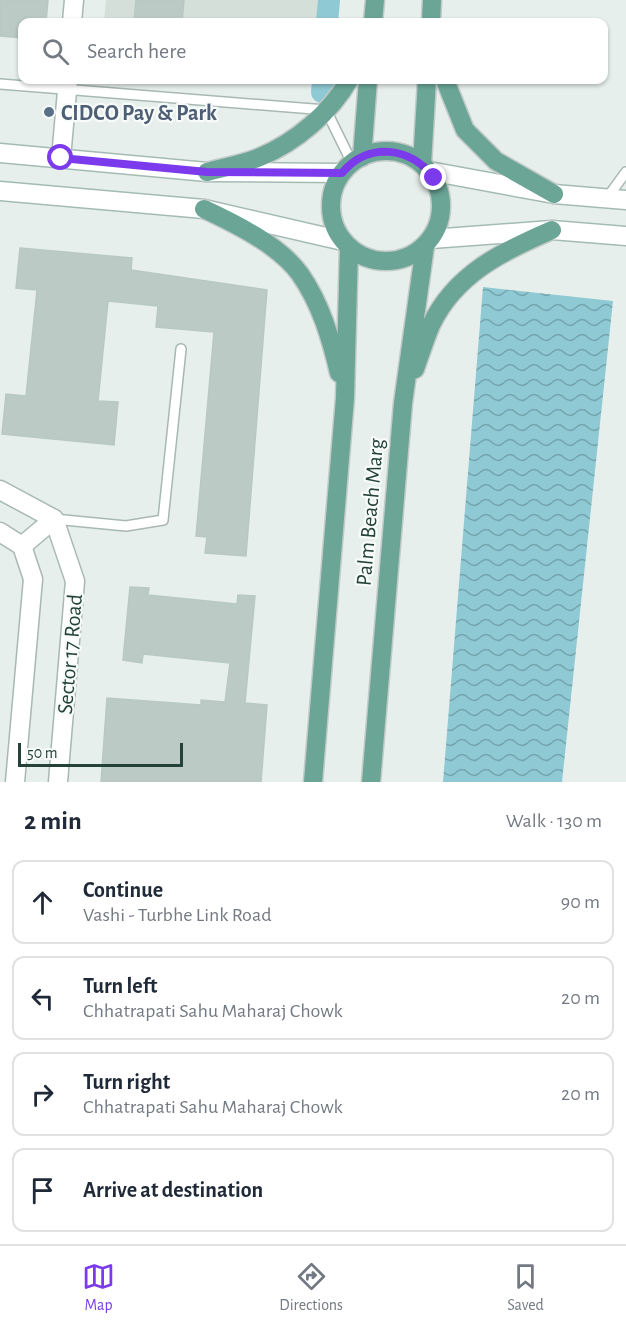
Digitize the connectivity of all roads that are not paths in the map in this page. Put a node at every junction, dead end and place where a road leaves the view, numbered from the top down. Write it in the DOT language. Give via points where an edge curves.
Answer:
graph roads {
  1 [pos="74,0"];
  2 [pos="375,0"];
  3 [pos="432,0"];
  4 [pos="72,18"];
  5 [pos="373,18"];
  6 [pos="431,18"];
  7 [pos="0,84"];
  8 [pos="67,84"];
  9 [pos="346,84"];
  10 [pos="367,84"];
  11 [pos="427,84"];
  12 [pos="446,84"];
  13 [pos="326,110"];
  14 [pos="0,153"];
  15 [pos="61,158"];
  16 [pos="352,164"];
  17 [pos="425,167"];
  18 [pos="207,172"];
  19 [pos="626,172"];
  20 [pos="0,191"];
  21 [pos="554,194"];
  22 [pos="607,198"];
  23 [pos="626,200"];
  24 [pos="204,208"];
  25 [pos="552,230"];
  26 [pos="626,236"];
  27 [pos="428,243"];
  28 [pos="346,244"];
  29 [pos="181,349"];
  30 [pos="345,398"];
  31 [pos="403,403"];
  32 [pos="0,490"];
  33 [pos="54,519"];
  34 [pos="0,532"];
  35 [pos="22,546"];
  36 [pos="15,782"];
  37 [pos="58,782"];
  38 [pos="313,782"];
  39 [pos="371,782"];
  1 -- 4 [label="main road"];
  2 -- 5 [label="main road"];
  3 -- 6 [label="main road"];
  7 -- 8 [label="lane"];
  8 -- 13 [label="lane"];
  8 -- 15 [label="main road"];
  9 -- 13 [label="main road"];
  10 -- 16 [label="main road"];
  11 -- 17 [label="main road"];
  12 -- 21 [label="main road" via="465,130 496,161"];
  13 -- 16 [label="lane"];
  13 -- 18 [label="main road" via="297,138 259,158"];
  14 -- 15 [label="main road"];
  15 -- 18 [label="main road"];
  16 -- 17 [label="main road" via="375,152 395,152"];
  16 -- 18 [label="main road"];
  16 -- 28 [label="main road" via="333,189 331,207 334,225"];
  17 -- 21 [label="main road"];
  17 -- 27 [label="main road" via="438,187 442,205 439,223"];
  19 -- 22 [label="lane"];
  20 -- 24 [label="main road"];
  21 -- 22 [label="main road"];
  22 -- 23 [label="main road"];
  24 -- 28 [label="main road"];
  24 -- 30 [label="main road" via="273,248 299,272 330,337"];
  25 -- 26 [label="main road"];
  25 -- 27 [label="main road"];
  25 -- 31 [label="main road" via="477,268 450,294 432,324"];
  27 -- 28 [label="main road" via="410,256 392,261 364,257"];
  27 -- 31 [label="main road, Palm Beach Marg"];
  28 -- 30 [label="main road, Palm Beach Marg"];
  29 -- 33 [label="lane" via="163,520 126,526"];
  30 -- 38 [label="main road, Palm Beach Marg"];
  31 -- 39 [label="main road, Palm Beach Marg"];
  32 -- 33 [label="main road"];
  33 -- 35 [label="main road"];
  33 -- 37 [label="main road, Sector 17 Road" via="75,582"];
  34 -- 35 [label="main road"];
  35 -- 36 [label="main road, Sector 17 Road" via="33,579"];
}
